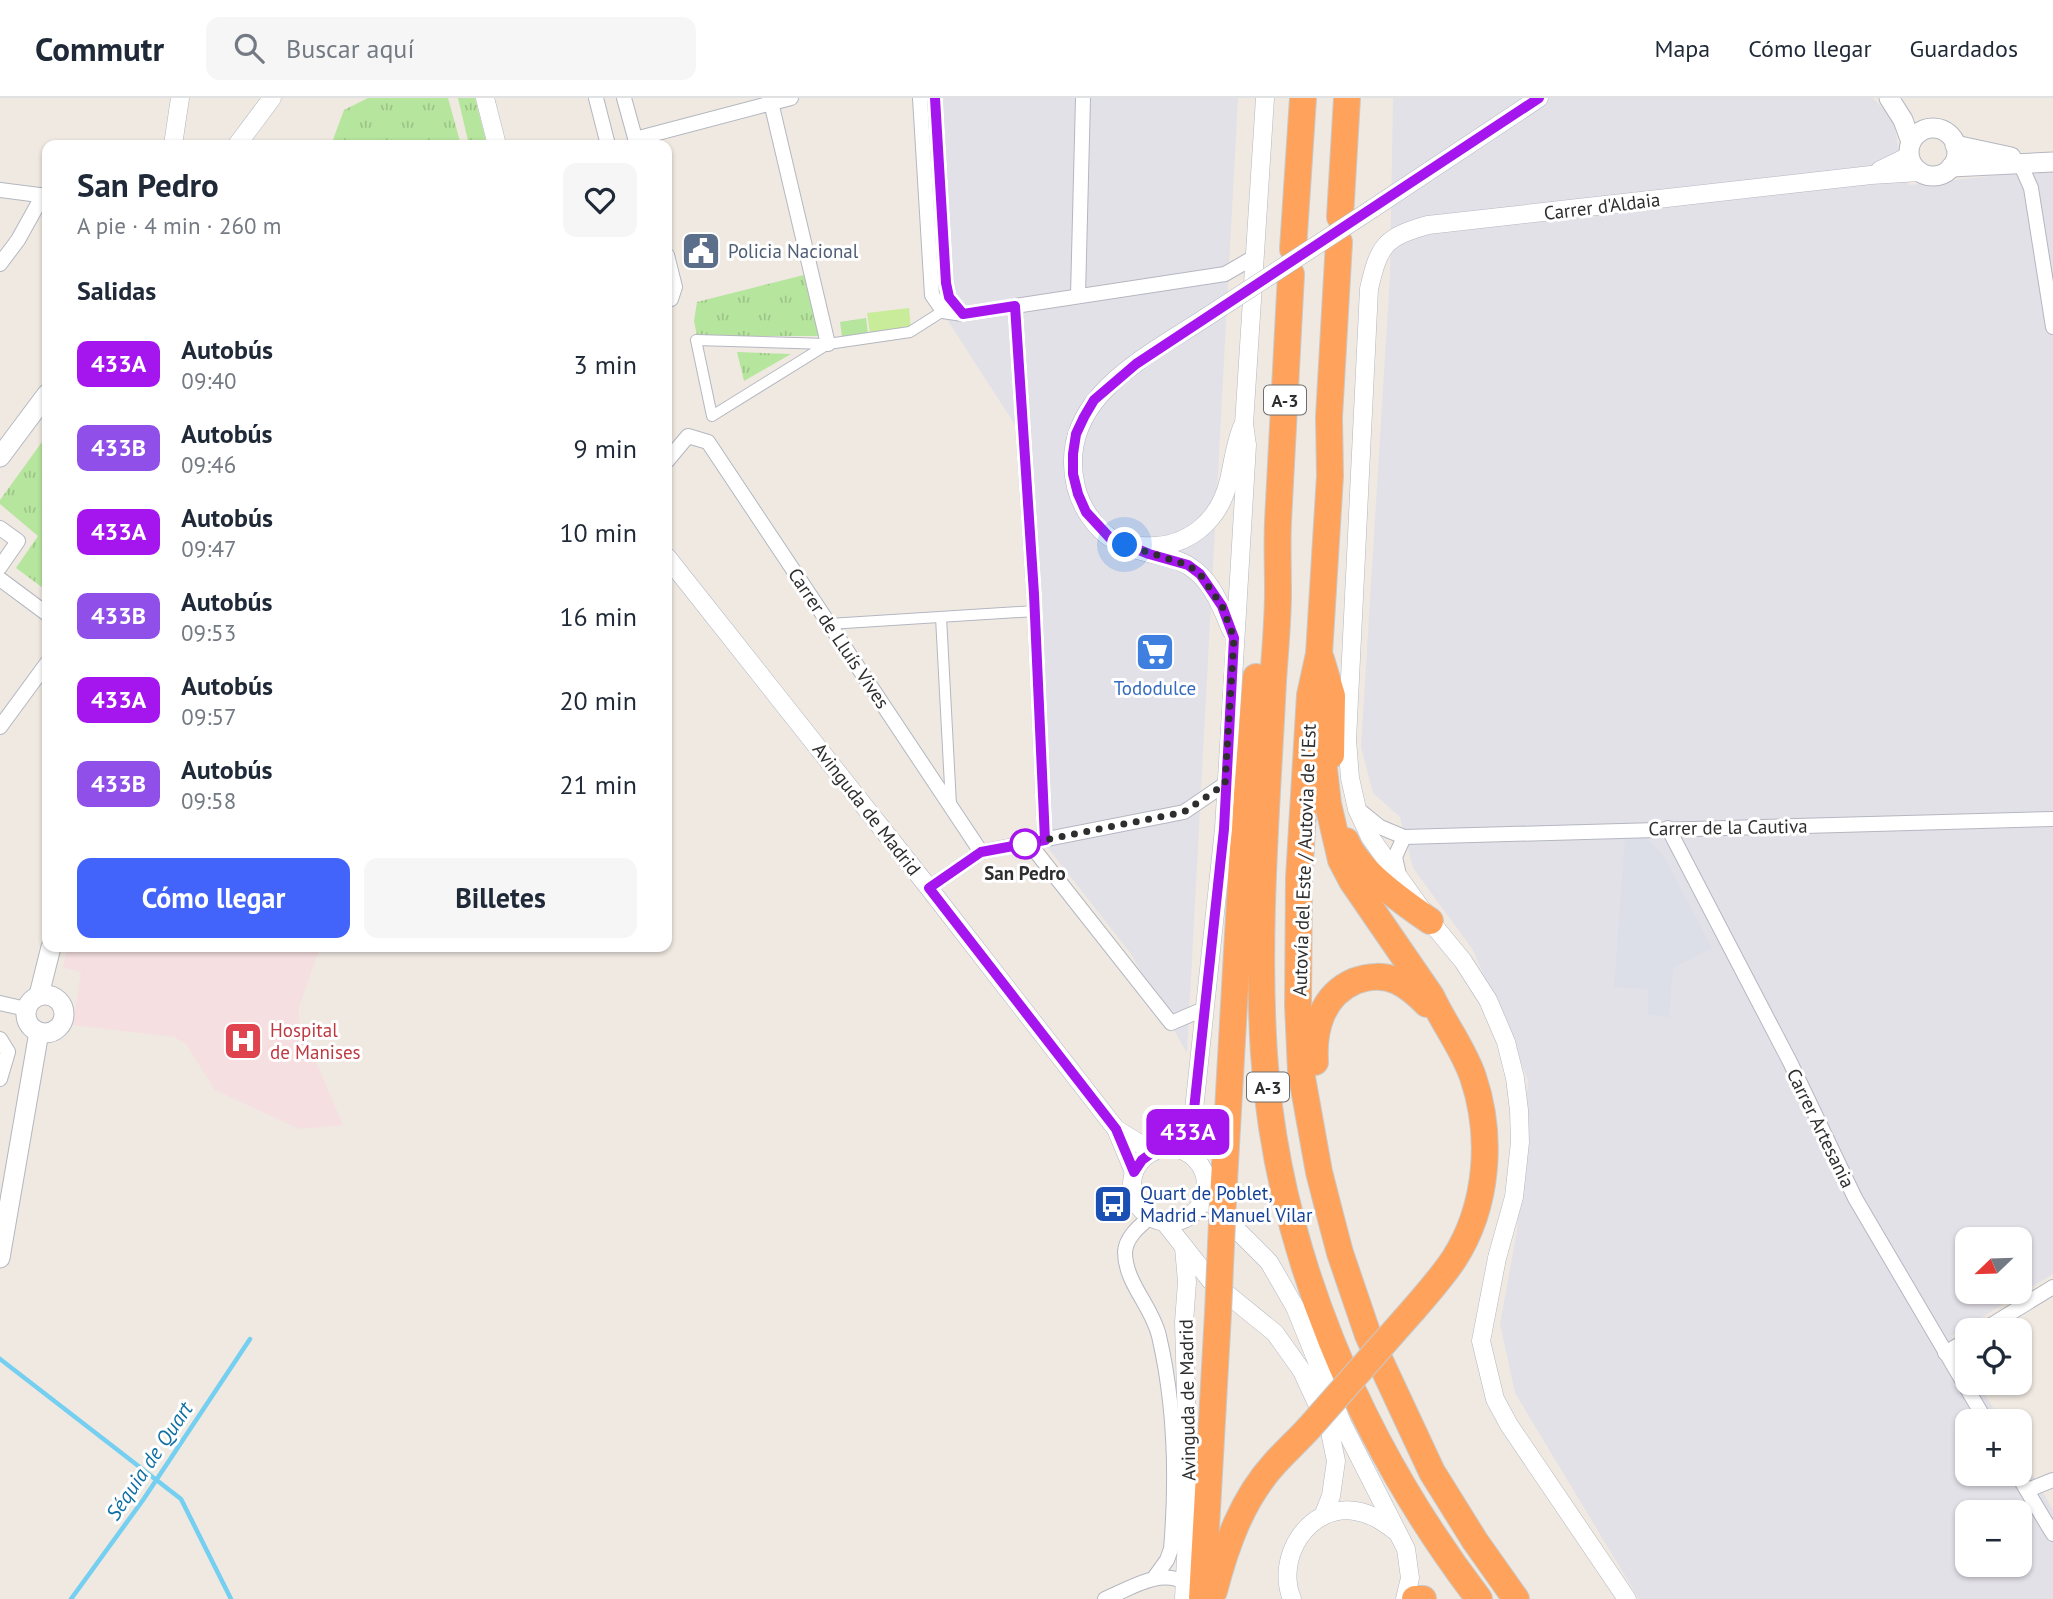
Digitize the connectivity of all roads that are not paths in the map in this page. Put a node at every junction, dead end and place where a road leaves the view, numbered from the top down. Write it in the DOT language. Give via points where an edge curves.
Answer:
graph roads {
  1 [pos="180,98"];
  2 [pos="272,98"];
  3 [pos="485,98"];
  4 [pos="596,98"];
  5 [pos="624,98"];
  6 [pos="791,98"];
  7 [pos="920,98"];
  8 [pos="935,98"];
  9 [pos="1083,98"];
  10 [pos="1265,98"];
  11 [pos="1303,98"];
  12 [pos="1347,98"];
  13 [pos="1539,98"];
  14 [pos="1889,98"];
  15 [pos="1896,98"];
  16 [pos="770,100"];
  17 [pos="1935,128"];
  18 [pos="174,140"];
  19 [pos="241,140"];
  20 [pos="496,140"];
  21 [pos="606,140"];
  22 [pos="635,140"];
  23 [pos="642,140"];
  24 [pos="1955,145"];
  25 [pos="1913,156"];
  26 [pos="2053,162"];
  27 [pos="2026,163"];
  28 [pos="1951,167"];
  29 [pos="0,191"];
  30 [pos="42,195"];
  31 [pos="42,200"];
  32 [pos="29,219"];
  33 [pos="1256,256"];
  34 [pos="0,264"];
  35 [pos="672,273"];
  36 [pos="1225,274"];
  37 [pos="1078,296"];
  38 [pos="672,297"];
  39 [pos="1015,306"];
  40 [pos="943,310"];
  41 [pos="963,314"];
  42 [pos="1250,318"];
  43 [pos="2053,327"];
  44 [pos="828,344"];
  45 [pos="42,400"];
  46 [pos="1244,424"];
  47 [pos="2,451"];
  48 [pos="672,455"];
  49 [pos="1278,527"];
  50 [pos="0,528"];
  51 [pos="1125,545"];
  52 [pos="672,563"];
  53 [pos="0,567"];
  54 [pos="0,579"];
  55 [pos="42,610"];
  56 [pos="1035,611"];
  57 [pos="941,617"];
  58 [pos="829,624"];
  59 [pos="1234,638"];
  60 [pos="1319,654"];
  61 [pos="42,670"];
  62 [pos="1328,686"];
  63 [pos="0,727"];
  64 [pos="1225,784"];
  65 [pos="951,808"];
  66 [pos="1357,809"];
  67 [pos="2053,819"];
  68 [pos="1668,828"];
  69 [pos="1404,836"];
  70 [pos="1045,840"];
  71 [pos="1029,843"];
  72 [pos="981,852"];
  73 [pos="1399,878"];
  74 [pos="929,888"];
  75 [pos="1430,921"];
  76 [pos="49,952"];
  77 [pos="33,1002"];
  78 [pos="0,1003"];
  79 [pos="1206,1009"];
  80 [pos="1439,1014"];
  81 [pos="39,1032"];
  82 [pos="0,1039"];
  83 [pos="0,1079"];
  84 [pos="1309,1108"];
  85 [pos="1116,1129"];
  86 [pos="1172,1148"];
  87 [pos="1153,1152"];
  88 [pos="1134,1172"];
  89 [pos="1215,1197"];
  90 [pos="1157,1221"];
  91 [pos="1184,1247"];
  92 [pos="0,1256"];
  93 [pos="2053,1287"];
  94 [pos="2003,1318"];
  95 [pos="1955,1347"];
  96 [pos="1945,1353"];
  97 [pos="1979,1409"];
  98 [pos="1302,1435"];
  99 [pos="2053,1480"];
  100 [pos="2025,1486"];
  101 [pos="2028,1490"];
  102 [pos="1323,1516"];
  103 [pos="1396,1532"];
  104 [pos="2053,1534"];
  105 [pos="1154,1578"];
  106 [pos="1190,1594"];
  107 [pos="1105,1599"];
  108 [pos="1212,1599"];
  109 [pos="1224,1599"];
  110 [pos="1292,1599"];
  111 [pos="1405,1599"];
  112 [pos="1415,1599"];
  113 [pos="1423,1599"];
  114 [pos="1479,1599"];
  115 [pos="1517,1599"];
  116 [pos="1627,1599"];
  1 -- 18 [label="street"];
  2 -- 19 [label="street"];
  3 -- 20 [label="street"];
  4 -- 21 [label="street"];
  5 -- 22 [label="street"];
  6 -- 16 [label="street"];
  7 -- 40 [label="street" via="932,295"];
  8 -- 41 [label="street" via="946,283 949,297"];
  9 -- 37 [label="street"];
  10 -- 33 [label="street"];
  11 -- 49 [label="highway, Autovía del Este / Autovia de l'Est / A-3"];
  12 -- 60 [label="highway, Autovía del Este / Autovia de l'Est / A-3"];
  13 -- 51 [label="street, bridge" via="1205,318 1094,400 1076,434 1073,474 1086,512 1110,538"];
  14 -- 25 [label="main road" via="1903,120"];
  15 -- 17 [label="main road"];
  16 -- 23 [label="street"];
  16 -- 44 [label="street"];
  17 -- 24 [label="main road" via="1947,133"];
  17 -- 25 [label="main road" via="1921,131"];
  24 -- 27 [label="main road"];
  24 -- 28 [label="main road"];
  25 -- 28 [label="main road" via="1936,175"];
  25 -- 66 [label="street, Carrer d'Aldaia" via="1871,175 1428,226 1399,233 1385,245 1368,289 1347,740"];
  26 -- 27 [label="main road"];
  27 -- 28 [label="main road"];
  27 -- 43 [label="street"];
  29 -- 30 [label="street"];
  29 -- 32 [label="street" via="19,202"];
  31 -- 32 [label="street"];
  32 -- 34 [label="street"];
  33 -- 36 [label="street"];
  33 -- 42 [label="street"];
  35 -- 38 [label="street" via="676,288"];
  36 -- 37 [label="street"];
  36 -- 42 [label="street" via="1241,282"];
  37 -- 39 [label="street"];
  39 -- 41 [label="street"];
  39 -- 56 [label="street"];
  40 -- 41 [label="street"];
  40 -- 44 [label="street" via="910,332"];
  42 -- 46 [label="street"];
  44 -- 44 [label="street" via="712,416 696,341"];
  45 -- 47 [label="main road"];
  46 -- 51 [label="street" via="1228,482 1209,522 1177,543"];
  46 -- 59 [label="street" via="1247,445"];
  48 -- 58 [label="street, Carrer de Lluís Vives" via="688,436 708,442"];
  49 -- 89 [label="highway" via="1266,558"];
  49 -- 114 [label="highway, Autovía del Este / Autovia de l'Est / A-3" via="1261,923 1264,1057 1272,1124 1302,1256 1342,1365 1412,1503"];
  50 -- 53 [label="street" via="18,541"];
  51 -- 59 [label="street" via="1188,565 1200,574 1222,606"];
  52 -- 74 [label="street, Avinguda de Madrid"];
  54 -- 55 [label="street"];
  56 -- 57 [label="street"];
  56 -- 70 [label="street"];
  57 -- 58 [label="street"];
  57 -- 65 [label="street"];
  58 -- 65 [label="street, Carrer de Lluís Vives"];
  59 -- 64 [label="street"];
  60 -- 62 [label="highway"];
  60 -- 84 [label="highway, Autovía del Este / Autovia de l'Est / A-3" via="1310,695 1297,946 1301,1072"];
  61 -- 63 [label="street"];
  62 -- 75 [label="highway" via="1334,792 1349,846 1385,887"];
  62 -- 80 [label="highway" via="1323,760 1341,860"];
  64 -- 70 [label="street" via="1184,812"];
  64 -- 79 [label="street"];
  65 -- 72 [label="street, Carrer de Lluís Vives"];
  66 -- 69 [label="street" via="1381,827"];
  66 -- 73 [label="street, Carrer d'Aldaia"];
  67 -- 68 [label="street, Carrer de la Cautiva"];
  68 -- 69 [label="street, Carrer de la Cautiva"];
  68 -- 96 [label="street, Carrer Artesania" via="1855,1198"];
  69 -- 73 [label="street" via="1395,856"];
  70 -- 71 [label="street"];
  71 -- 72 [label="street"];
  71 -- 79 [label="street" via="1171,1023"];
  72 -- 74 [label="street"];
  73 -- 75 [label="street, Carrer d'Aldaia"];
  74 -- 85 [label="street, Avinguda de Madrid"];
  75 -- 116 [label="street, Carrer d'Aldaia" via="1488,1000 1506,1042 1520,1110 1514,1197 1481,1341 1487,1372 1509,1425"];
  76 -- 77 [label="main road"];
  77 -- 78 [label="street"];
  77 -- 81 [label="main road" via="28,1023"];
  77 -- 81 [label="main road" via="46,995 57,999 63,1010 58,1028"];
  79 -- 86 [label="street" via="1193,1119"];
  80 -- 84 [label="highway" via="1396,980 1365,977 1347,984 1331,996 1317,1029 1316,1076"];
  80 -- 98 [label="highway, bridge" via="1461,1049 1484,1129 1483,1175 1473,1218 1455,1257"];
  81 -- 92 [label="main road"];
  82 -- 83 [label="street" via="8,1052"];
  84 -- 115 [label="highway, Autovía del Este / Autovia de l'Est / A-3" via="1336,1240 1373,1347 1432,1472"];
  85 -- 87 [label="street, Avinguda de Madrid"];
  85 -- 88 [label="street, Avinguda de Madrid"];
  86 -- 87 [label="street"];
  86 -- 89 [label="street" via="1184,1150 1200,1162"];
  87 -- 88 [label="street"];
  88 -- 90 [label="street" via="1133,1197"];
  89 -- 90 [label="street" via="1188,1217"];
  89 -- 103 [label="street" via="1217,1211 1269,1262 1282,1282 1342,1423"];
  89 -- 106 [label="highway, bridge" via="1218,1312"];
  90 -- 91 [label="street"];
  90 -- 105 [label="street, Avinguda de Madrid" via="1132,1234 1125,1249 1128,1272 1158,1332 1171,1409 1171,1549"];
  91 -- 102 [label="street" via="1211,1281 1275,1333 1307,1380 1330,1432 1336,1461"];
  91 -- 106 [label="street, Avinguda de Madrid"];
  93 -- 94 [label="street"];
  95 -- 96 [label="street"];
  96 -- 97 [label="street, Carrer Artesania"];
  98 -- 108 [label="highway" via="1274,1463 1238,1519"];
  98 -- 109 [label="highway" via="1246,1527"];
  99 -- 101 [label="street"];
  100 -- 101 [label="street"];
  101 -- 104 [label="street"];
  102 -- 103 [label="street" via="1356,1511"];
  102 -- 110 [label="street" via="1303,1531 1289,1555"];
  103 -- 111 [label="street" via="1409,1562"];
  105 -- 106 [label="street" via="1173,1578"];
  105 -- 107 [label="street"];
  112 -- 113 [label="highway"];
}
